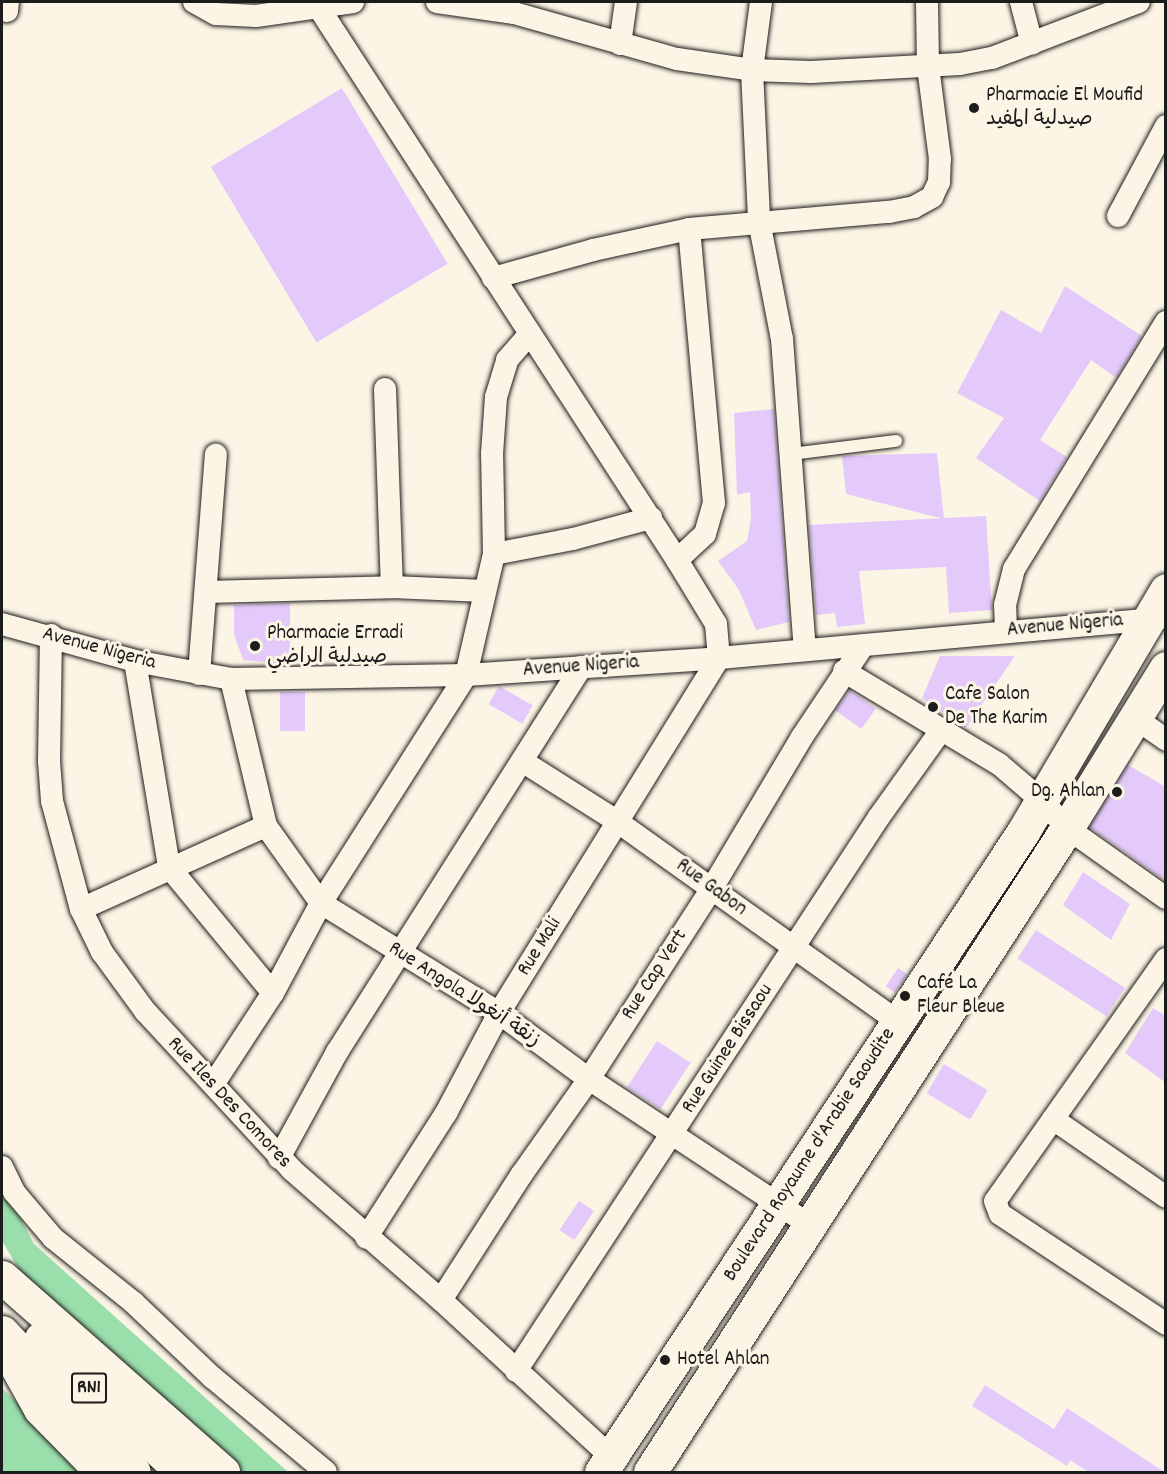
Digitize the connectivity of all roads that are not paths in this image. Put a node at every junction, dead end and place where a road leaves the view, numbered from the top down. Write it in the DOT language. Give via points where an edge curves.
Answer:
graph roads {
  1 [pos="353,2"];
  2 [pos="437,2"];
  3 [pos="626,2"];
  4 [pos="761,2"];
  5 [pos="927,2"];
  6 [pos="1021,2"];
  7 [pos="1139,2"];
  8 [pos="195,3"];
  9 [pos="319,8"];
  10 [pos="621,44"];
  11 [pos="1032,45"];
  12 [pos="928,66"];
  13 [pos="752,70"];
  14 [pos="1166,126"];
  15 [pos="1118,216"];
  16 [pos="759,221"];
  17 [pos="689,229"];
  18 [pos="494,278"];
  19 [pos="1166,321"];
  20 [pos="529,335"];
  21 [pos="385,389"];
  22 [pos="896,441"];
  23 [pos="791,454"];
  24 [pos="216,455"];
  25 [pos="651,518"];
  26 [pos="494,554"];
  27 [pos="677,560"];
  28 [pos="392,588"];
  29 [pos="1166,590"];
  30 [pos="485,591"];
  31 [pos="206,592"];
  32 [pos="1156,619"];
  33 [pos="2,624"];
  34 [pos="1006,631"];
  35 [pos="51,635"];
  36 [pos="863,646"];
  37 [pos="805,650"];
  38 [pos="719,658"];
  39 [pos="135,661"];
  40 [pos="581,667"];
  41 [pos="1166,669"];
  42 [pos="844,671"];
  43 [pos="199,674"];
  44 [pos="466,675"];
  45 [pos="231,679"];
  46 [pos="1135,718"];
  47 [pos="942,729"];
  48 [pos="1166,740"];
  49 [pos="522,761"];
  50 [pos="1042,801"];
  51 [pos="618,822"];
  52 [pos="266,826"];
  53 [pos="1067,828"];
  54 [pos="169,867"];
  55 [pos="711,888"];
  56 [pos="1166,898"];
  57 [pos="321,903"];
  58 [pos="81,909"];
  59 [pos="793,949"];
  60 [pos="400,954"];
  61 [pos="1166,959"];
  62 [pos="273,993"];
  63 [pos="499,1013"];
  64 [pos="897,1021"];
  65 [pos="589,1079"];
  66 [pos="214,1083"];
  67 [pos="1053,1119"];
  68 [pos="672,1135"];
  69 [pos="279,1158"];
  70 [pos="2,1167"];
  71 [pos="1166,1197"];
  72 [pos="777,1206"];
  73 [pos="811,1226"];
  74 [pos="366,1238"];
  75 [pos="2,1277"];
  76 [pos="2,1297"];
  77 [pos="441,1300"];
  78 [pos="1166,1324"];
  79 [pos="2,1332"];
  80 [pos="2,1340"];
  81 [pos="516,1371"];
  82 [pos="607,1466"];
  83 [pos="102,1473"];
  84 [pos="134,1473"];
  85 [pos="183,1473"];
  86 [pos="223,1473"];
  87 [pos="326,1473"];
  88 [pos="650,1473"];
  1 -- 9 [label="street"];
  2 -- 10 [label="street" via="514,13"];
  3 -- 10 [label="street"];
  4 -- 13 [label="street"];
  5 -- 12 [label="street"];
  6 -- 11 [label="street"];
  7 -- 11 [label="street"];
  8 -- 9 [label="street" via="204,10 231,16"];
  9 -- 18 [label="street"];
  10 -- 13 [label="street" via="677,59"];
  11 -- 12 [label="street" via="992,58"];
  12 -- 13 [label="street" via="866,71"];
  12 -- 16 [label="street" via="940,159 939,182 932,198 889,212"];
  13 -- 16 [label="street"];
  14 -- 15 [label="street"];
  16 -- 17 [label="street"];
  16 -- 23 [label="street" via="782,339"];
  17 -- 18 [label="street" via="593,250"];
  17 -- 27 [label="street" via="714,503 705,534"];
  18 -- 20 [label="street"];
  19 -- 34 [label="street" via="1014,569 1005,605"];
  20 -- 25 [label="street"];
  20 -- 26 [label="street" via="507,360 496,397 492,454"];
  21 -- 28 [label="street"];
  22 -- 23 [label="lane"];
  23 -- 37 [label="street"];
  24 -- 31 [label="street"];
  25 -- 26 [label="street" via="573,539"];
  25 -- 27 [label="street"];
  26 -- 30 [label="street"];
  27 -- 38 [label="street" via="716,624"];
  28 -- 30 [label="street"];
  28 -- 31 [label="street"];
  29 -- 32 [label="main road, Boulevard Royaume d'Arabie Saoudite"];
  30 -- 44 [label="street"];
  31 -- 43 [label="street"];
  32 -- 34 [label="street, Avenue Nigeria"];
  32 -- 50 [label="main road, Boulevard Royaume d'Arabie Saoudite"];
  33 -- 35 [label="street, Avenue Nigeria"];
  34 -- 36 [label="street, Avenue Nigeria"];
  35 -- 39 [label="street, Avenue Nigeria"];
  35 -- 58 [label="street, Rue Iles Des Comores" via="52,801"];
  36 -- 37 [label="street, Avenue Nigeria"];
  36 -- 42 [label="street, Rue Cap Vert"];
  37 -- 38 [label="street, Avenue Nigeria"];
  38 -- 40 [label="street, Avenue Nigeria"];
  38 -- 51 [label="street, Rue Mali"];
  39 -- 43 [label="street, Avenue Nigeria"];
  39 -- 54 [label="street"];
  40 -- 44 [label="street, Avenue Nigeria"];
  40 -- 49 [label="street"];
  41 -- 46 [label="main road, Boulevard Royaume d'Arabie Saoudite"];
  42 -- 47 [label="street"];
  42 -- 55 [label="street, Rue Cap Vert"];
  43 -- 45 [label="street, Avenue Nigeria"];
  44 -- 45 [label="street, Avenue Nigeria"];
  44 -- 57 [label="street"];
  45 -- 52 [label="street, Rue Angola زنقة أنغولا"];
  46 -- 48 [label="street"];
  46 -- 53 [label="main road, Boulevard Royaume d'Arabie Saoudite"];
  47 -- 50 [label="street" via="999,764"];
  47 -- 59 [label="street, Rue Guinee Bissaou"];
  49 -- 51 [label="street, Rue Gabon"];
  49 -- 60 [label="street"];
  50 -- 53 [label="street"];
  50 -- 64 [label="main road, Boulevard Royaume d'Arabie Saoudite"];
  51 -- 55 [label="street, Rue Gabon"];
  51 -- 63 [label="street, Rue Mali"];
  52 -- 54 [label="street"];
  52 -- 57 [label="street, Rue Angola زنقة أنغولا"];
  53 -- 56 [label="street"];
  53 -- 73 [label="main road, Boulevard Royaume d'Arabie Saoudite"];
  54 -- 58 [label="street"];
  54 -- 62 [label="street"];
  55 -- 59 [label="street, Rue Gabon"];
  55 -- 65 [label="street, Rue Cap Vert"];
  57 -- 60 [label="street, Rue Angola زنقة أنغولا"];
  57 -- 62 [label="street"];
  58 -- 66 [label="street, Rue Iles Des Comores" via="102,952 145,1011"];
  59 -- 64 [label="street, Rue Gabon"];
  59 -- 68 [label="street, Rue Guinee Bissaou"];
  60 -- 63 [label="street, Rue Angola زنقة أنغولا"];
  60 -- 69 [label="street" via="337,1052"];
  61 -- 67 [label="street"];
  62 -- 66 [label="street"];
  63 -- 65 [label="street, Rue Angola زنقة أنغولا"];
  63 -- 74 [label="street, Rue Mali" via="446,1113"];
  64 -- 72 [label="main road, Boulevard Royaume d'Arabie Saoudite"];
  65 -- 68 [label="street, Rue Angola زنقة أنغولا"];
  65 -- 77 [label="street, Rue Cap Vert"];
  66 -- 69 [label="street, Rue Iles Des Comores" via="231,1109"];
  67 -- 71 [label="street"];
  67 -- 78 [label="street" via="1002,1187 995,1201 997,1210"];
  68 -- 72 [label="street, Rue Angola زنقة أنغولا"];
  68 -- 81 [label="street, Rue Guinee Bissaou"];
  69 -- 74 [label="street, Rue Iles Des Comores"];
  70 -- 87 [label="street" via="15,1192 53,1238 134,1303 212,1377"];
  72 -- 73 [label="street, Rue Angola زنقة أنغولا"];
  72 -- 82 [label="main road, Boulevard Royaume d'Arabie Saoudite"];
  73 -- 88 [label="main road, Boulevard Royaume d'Arabie Saoudite"];
  74 -- 77 [label="street, Rue Iles Des Comores"];
  75 -- 86 [label="main road"];
  76 -- 85 [label="main road, RN1" via="96,1395"];
  77 -- 81 [label="street, Rue Iles Des Comores"];
  79 -- 84 [label="main road, RN1"];
  80 -- 83 [label="main road" via="40,1409"];
  81 -- 82 [label="street, Rue Iles Des Comores"];
}
